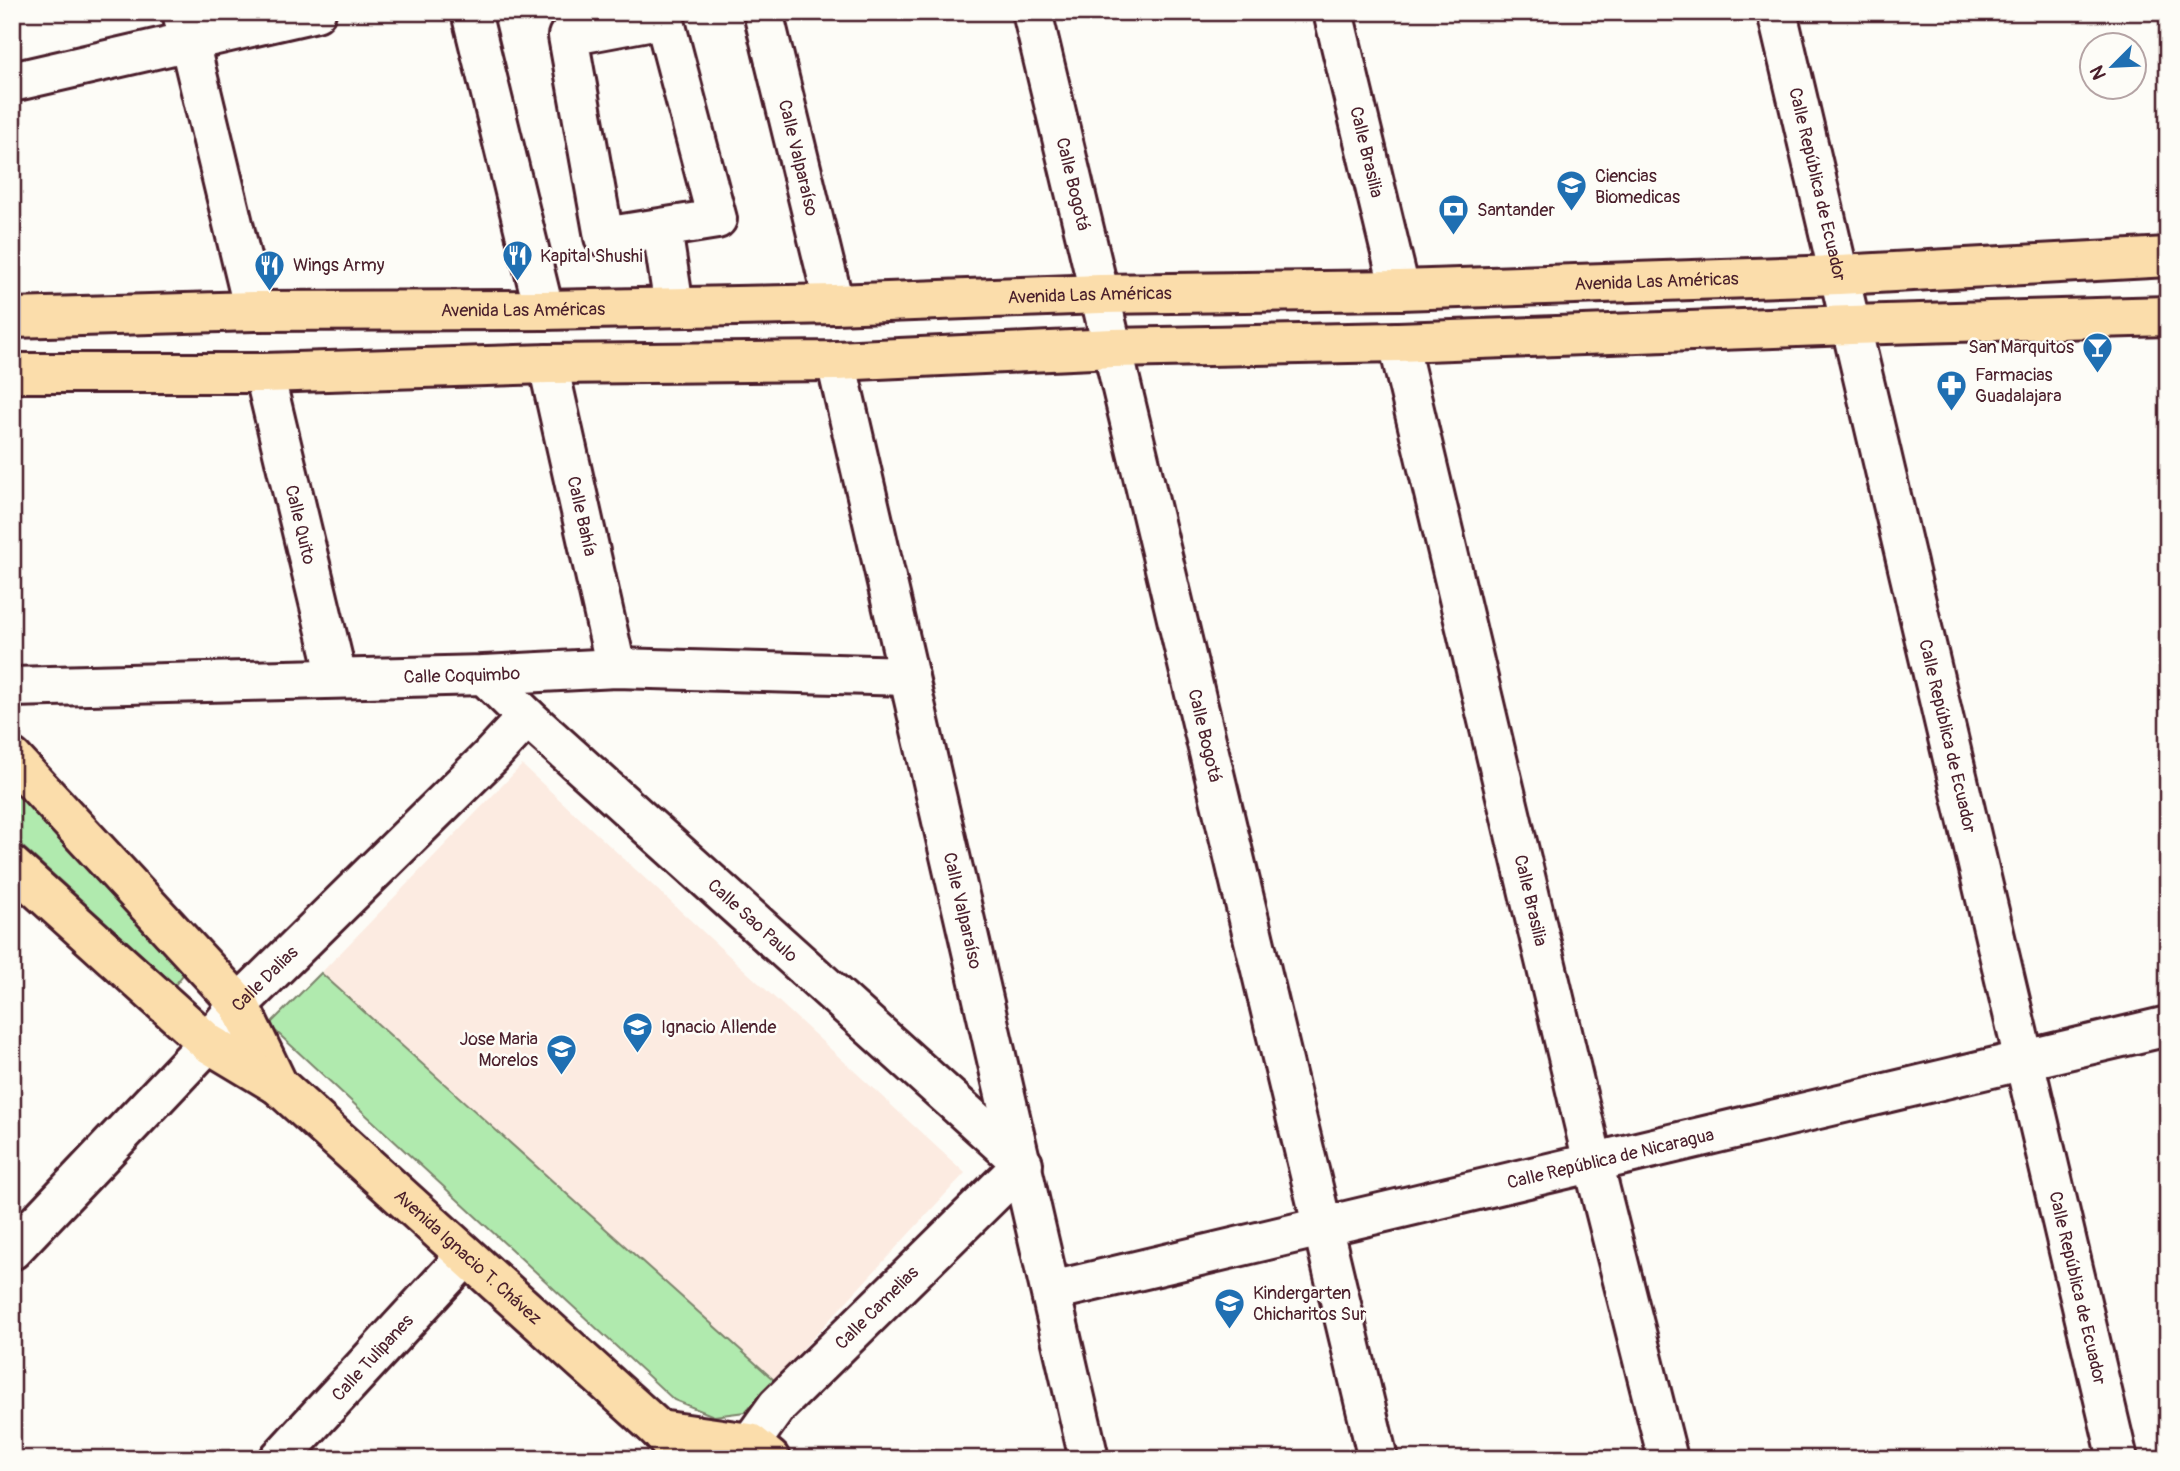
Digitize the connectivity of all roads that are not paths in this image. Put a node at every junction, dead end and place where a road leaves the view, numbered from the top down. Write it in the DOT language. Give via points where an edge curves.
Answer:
graph roads {
  1 [pos="316,12"];
  2 [pos="471,12"];
  3 [pos="763,12"];
  4 [pos="1032,12"];
  5 [pos="1333,12"];
  6 [pos="1777,12"];
  7 [pos="186,27"];
  8 [pos="12,82"];
  9 [pos="662,229"];
  10 [pos="2168,257"];
  11 [pos="1839,275"];
  12 [pos="1400,290"];
  13 [pos="1100,294"];
  14 [pos="834,304"];
  15 [pos="674,307"];
  16 [pos="544,310"];
  17 [pos="254,311"];
  18 [pos="2168,316"];
  19 [pos="12,318"];
  20 [pos="1851,325"];
  21 [pos="1398,342"];
  22 [pos="1112,348"];
  23 [pos="836,361"];
  24 [pos="548,364"];
  25 [pos="12,373"];
  26 [pos="264,373"];
  27 [pos="616,668"];
  28 [pos="484,675"];
  29 [pos="909,676"];
  30 [pos="337,677"];
  31 [pos="12,687"];
  32 [pos="527,717"];
  33 [pos="12,758"];
  34 [pos="12,866"];
  35 [pos="239,1004"];
  36 [pos="2168,1026"];
  37 [pos="208,1043"];
  38 [pos="2023,1061"];
  39 [pos="278,1086"];
  40 [pos="1592,1162"];
  41 [pos="1023,1164"];
  42 [pos="1323,1227"];
  43 [pos="12,1250"];
  44 [pos="466,1256"];
  45 [pos="1052,1291"];
  46 [pos="659,1430"];
  47 [pos="753,1453"];
  48 [pos="279,1459"];
  49 [pos="683,1459"];
  50 [pos="1089,1459"];
  51 [pos="1378,1459"];
  52 [pos="1668,1459"];
  53 [pos="2118,1459"];
  1 -- 7 [label="street"];
  2 -- 16 [label="street"];
  3 -- 14 [label="street, Calle Valparaíso"];
  4 -- 13 [label="street, Calle Bogotá"];
  5 -- 12 [label="street, Calle Brasilia"];
  6 -- 11 [label="street, Calle República de Ecuador"];
  7 -- 8 [label="street"];
  7 -- 17 [label="street"];
  9 -- 9 [label="street" via="718,219 664,18 568,36 604,237"];
  9 -- 15 [label="street"];
  10 -- 11 [label="main road, Avenida Las Américas"];
  11 -- 12 [label="main road, Avenida Las Américas"];
  11 -- 20 [label="street, Calle República de Ecuador"];
  12 -- 13 [label="main road, Avenida Las Américas"];
  13 -- 14 [label="main road, Avenida Las Américas"];
  13 -- 22 [label="street, Calle Bogotá"];
  14 -- 15 [label="main road, Avenida Las Américas"];
  15 -- 16 [label="main road, Avenida Las Américas"];
  16 -- 17 [label="main road, Avenida Las Américas"];
  17 -- 19 [label="main road, Avenida Las Américas"];
  18 -- 20 [label="main road"];
  20 -- 21 [label="main road"];
  20 -- 38 [label="street, Calle República de Ecuador"];
  21 -- 22 [label="main road"];
  21 -- 40 [label="street, Calle Brasilia"];
  22 -- 23 [label="main road"];
  22 -- 42 [label="street, Calle Bogotá"];
  23 -- 24 [label="main road"];
  23 -- 29 [label="street, Calle Valparaíso"];
  24 -- 26 [label="main road"];
  24 -- 27 [label="street, Calle Bahía"];
  25 -- 26 [label="main road"];
  26 -- 30 [label="street, Calle Quito"];
  27 -- 28 [label="street, Calle Coquimbo"];
  27 -- 29 [label="street, Calle Coquimbo"];
  28 -- 30 [label="street, Calle Coquimbo"];
  28 -- 32 [label="street, Calle Sao Paulo"];
  29 -- 41 [label="street, Calle Valparaíso"];
  30 -- 31 [label="street, Calle Coquimbo"];
  32 -- 35 [label="street, Calle Dalias"];
  32 -- 41 [label="street, Calle Sao Paulo"];
  33 -- 35 [label="main road, Avenida Ignacio T. Chávez"];
  34 -- 37 [label="main road, Avenida Ignacio T. Chávez"];
  35 -- 37 [label="street, Calle Dalias"];
  35 -- 39 [label="main road, Avenida Ignacio T. Chávez"];
  36 -- 38 [label="street, Calle República de Nicaragua"];
  37 -- 39 [label="main road, Avenida Ignacio T. Chávez"];
  37 -- 43 [label="street, Calle Dalias"];
  38 -- 40 [label="street, Calle República de Nicaragua"];
  38 -- 53 [label="street, Calle República de Ecuador"];
  39 -- 44 [label="main road, Avenida Ignacio T. Chávez"];
  40 -- 42 [label="street, Calle República de Nicaragua"];
  40 -- 52 [label="street, Calle Brasilia"];
  41 -- 45 [label="street, Calle Valparaíso"];
  41 -- 47 [label="street, Calle Camelias" via="777,1406"];
  42 -- 45 [label="street, Calle República de Nicaragua"];
  42 -- 51 [label="street, Calle Bogotá"];
  44 -- 46 [label="main road, Avenida Ignacio T. Chávez"];
  44 -- 48 [label="street, Calle Tulipanes"];
  45 -- 50 [label="street, Calle Valparaíso"];
  46 -- 47 [label="main road"];
  46 -- 49 [label="main road, Avenida Ignacio T. Chávez"];
}
